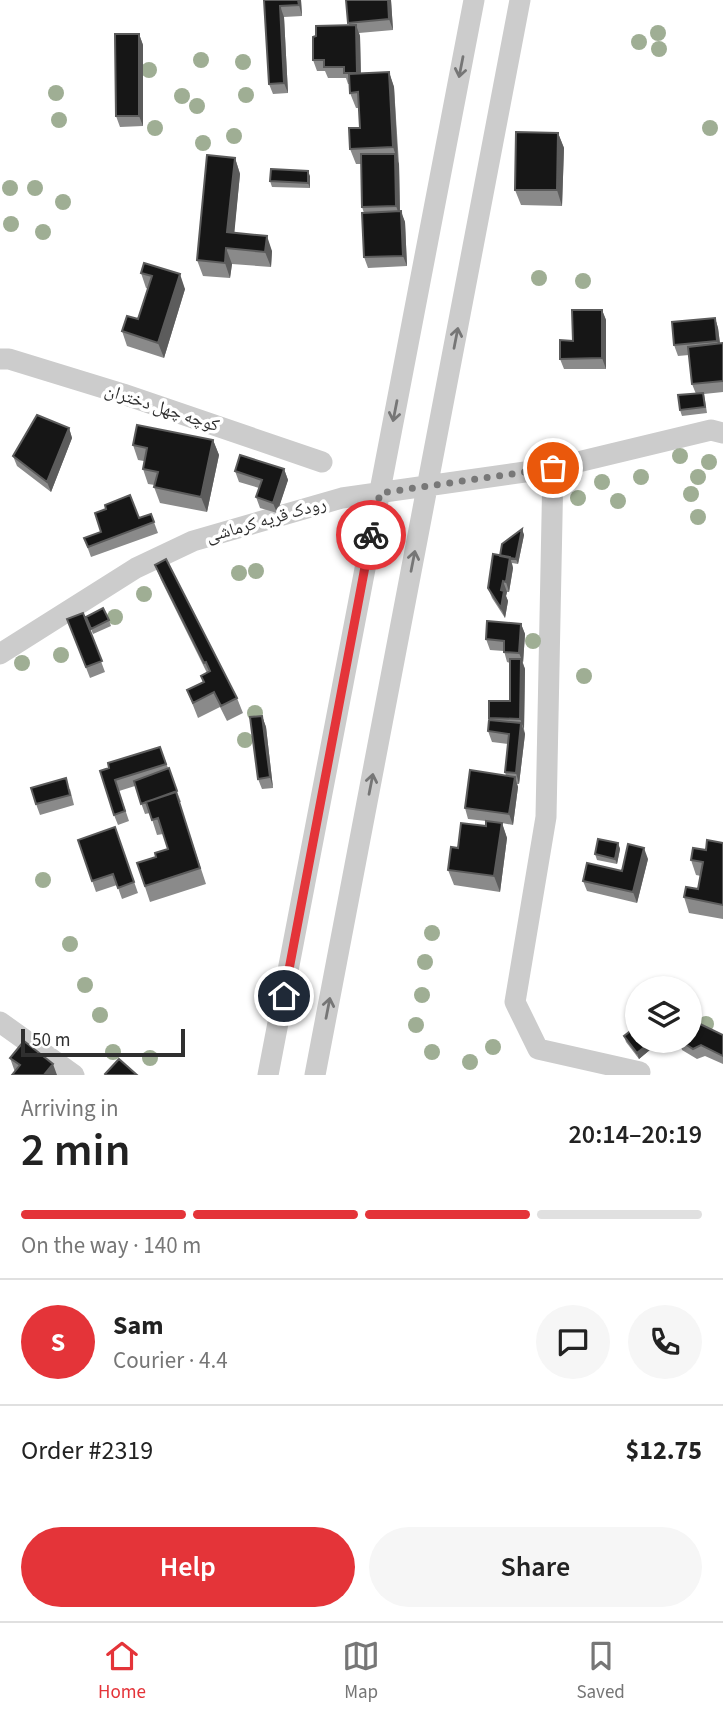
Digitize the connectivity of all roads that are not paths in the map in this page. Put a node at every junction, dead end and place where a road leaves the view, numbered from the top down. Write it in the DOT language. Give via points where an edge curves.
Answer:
graph roads {
  1 [pos="474,0"];
  2 [pos="520,0"];
  3 [pos="0,359"];
  4 [pos="723,433"];
  5 [pos="322,462"];
  6 [pos="553,468"];
  7 [pos="428,486"];
  8 [pos="380,493"];
  9 [pos="0,654"];
  10 [pos="0,1024"];
  11 [pos="640,1072"];
  12 [pos="74,1075"];
  13 [pos="268,1075"];
  14 [pos="315,1075"];
  1 -- 8 [label="street, one-way"];
  7 -- 2 [label="street, one-way"];
  3 -- 5 [label="street, کوچه چهل دختران" via="123,394"];
  4 -- 6 [label="street, رودک قریه کرماشی" via="710,430"];
  6 -- 7 [label="street, رودک قریه کرماشی"];
  6 -- 11 [label="street" via="546,817 515,1002 538,1049"];
  7 -- 8 [label="street, رودک قریه کرماشی"];
  14 -- 7 [label="street, one-way"];
  8 -- 9 [label="street, رودک قریه کرماشی" via="342,498 193,541 136,568"];
  8 -- 13 [label="street"];
  10 -- 12 [label="street"];
}
